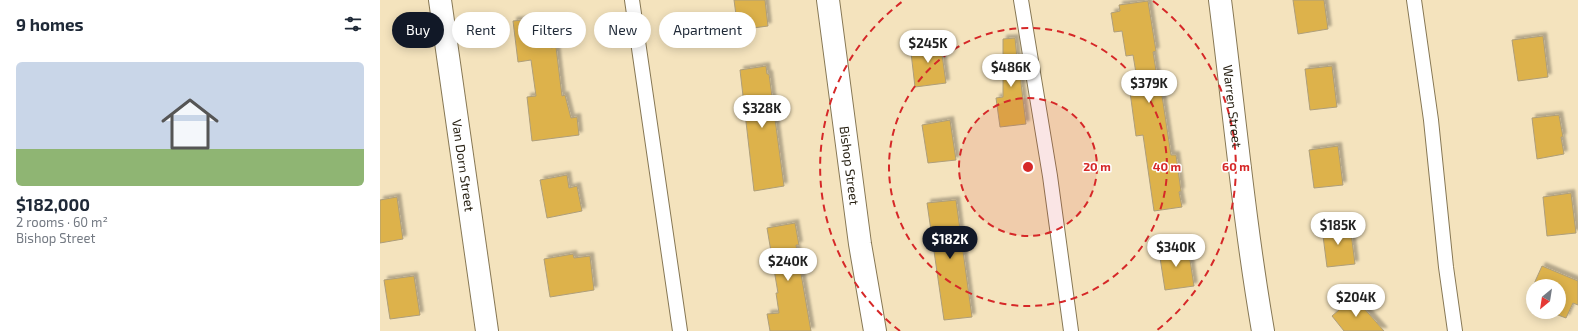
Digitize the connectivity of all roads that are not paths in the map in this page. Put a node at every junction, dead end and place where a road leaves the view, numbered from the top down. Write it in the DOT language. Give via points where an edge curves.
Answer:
graph roads {
  1 [pos="440,0"];
  2 [pos="632,0"];
  3 [pos="828,0"];
  4 [pos="1021,0"];
  5 [pos="1220,0"];
  6 [pos="1414,0"];
  7 [pos="487,331"];
  8 [pos="680,331"];
  9 [pos="875,331"];
  10 [pos="1071,331"];
  11 [pos="1263,331"];
  12 [pos="1455,331"];
  1 -- 7 [label="street, Van Dorn Street"];
  2 -- 8 [label="lane"];
  3 -- 9 [label="street, Bishop Street" via="860,244"];
  4 -- 10 [label="lane" via="1050,176"];
  5 -- 11 [label="street, Warren Street" via="1245,218"];
  6 -- 12 [label="lane" via="1431,120"];
}
